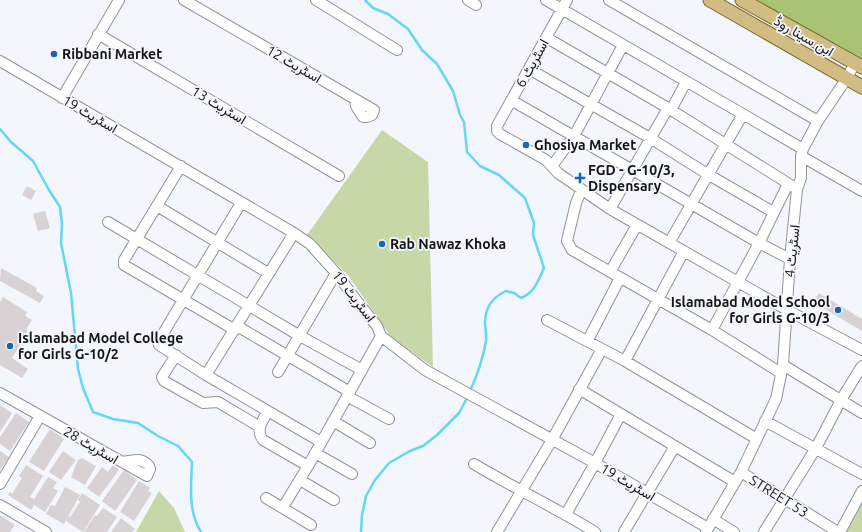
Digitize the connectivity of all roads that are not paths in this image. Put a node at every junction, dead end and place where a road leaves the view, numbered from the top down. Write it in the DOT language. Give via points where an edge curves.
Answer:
graph roads {
  1 [pos="119,0"];
  2 [pos="184,0"];
  3 [pos="316,0"];
  4 [pos="546,0"];
  5 [pos="609,0"];
  6 [pos="710,0"];
  7 [pos="742,0"];
  8 [pos="564,4"];
  9 [pos="98,34"];
  10 [pos="547,38"];
  11 [pos="623,45"];
  12 [pos="397,50"];
  13 [pos="0,61"];
  14 [pos="858,65"];
  15 [pos="529,69"];
  16 [pos="608,73"];
  17 [pos="847,78"];
  18 [pos="686,82"];
  19 [pos="862,87"];
  20 [pos="62,98"];
  21 [pos="355,99"];
  22 [pos="512,100"];
  23 [pos="591,104"];
  24 [pos="669,109"];
  25 [pos="743,114"];
  26 [pos="818,121"];
  27 [pos="574,136"];
  28 [pos="650,138"];
  29 [pos="726,145"];
  30 [pos="802,152"];
  31 [pos="181,166"];
  32 [pos="552,166"];
  33 [pos="632,169"];
  34 [pos="709,175"];
  35 [pos="339,176"];
  36 [pos="788,184"];
  37 [pos="797,189"];
  38 [pos="582,191"];
  39 [pos="862,191"];
  40 [pos="241,203"];
  41 [pos="691,204"];
  42 [pos="157,206"];
  43 [pos="610,209"];
  44 [pos="773,212"];
  45 [pos="108,222"];
  46 [pos="637,226"];
  47 [pos="294,233"];
  48 [pos="137,239"];
  49 [pos="217,242"];
  50 [pos="669,243"];
  51 [pos="759,243"];
  52 [pos="684,252"];
  53 [pos="790,259"];
  54 [pos="610,272"];
  55 [pos="268,273"];
  56 [pos="336,273"];
  57 [pos="198,275"];
  58 [pos="620,278"];
  59 [pos="737,282"];
  60 [pos="658,299"];
  61 [pos="183,301"];
  62 [pos="249,306"];
  63 [pos="787,310"];
  64 [pos="547,320"];
  65 [pos="236,328"];
  66 [pos="712,330"];
  67 [pos="300,336"];
  68 [pos="381,336"];
  69 [pos="588,340"];
  70 [pos="602,349"];
  71 [pos="862,350"];
  72 [pos="176,355"];
  73 [pos="288,356"];
  74 [pos="625,361"];
  75 [pos="862,366"];
  76 [pos="782,369"];
  77 [pos="362,370"];
  78 [pos="278,372"];
  79 [pos="206,375"];
  80 [pos="226,386"];
  81 [pos="579,389"];
  82 [pos="0,393"];
  83 [pos="348,394"];
  84 [pos="841,400"];
  85 [pos="218,402"];
  86 [pos="268,411"];
  87 [pos="862,413"];
  88 [pos="621,414"];
  89 [pos="40,416"];
  90 [pos="389,419"];
  91 [pos="765,420"];
  92 [pos="333,421"];
  93 [pos="260,432"];
  94 [pos="757,439"];
  95 [pos="552,440"];
  96 [pos="321,442"];
  97 [pos="370,444"];
  98 [pos="674,446"];
  99 [pos="816,448"];
  100 [pos="315,453"];
  101 [pos="123,462"];
  102 [pos="595,463"];
  103 [pos="474,464"];
  104 [pos="308,466"];
  105 [pos="741,472"];
  106 [pos="352,474"];
  107 [pos="862,474"];
  108 [pos="300,480"];
  109 [pos="735,482"];
  110 [pos="0,484"];
  111 [pos="521,492"];
  112 [pos="862,492"];
  113 [pos="646,493"];
  114 [pos="266,498"];
  115 [pos="784,499"];
  116 [pos="334,500"];
  117 [pos="0,505"];
  118 [pos="283,507"];
  119 [pos="566,514"];
  120 [pos="312,525"];
  121 [pos="709,526"];
  122 [pos="46,532"];
  123 [pos="497,532"];
  124 [pos="595,532"];
  125 [pos="624,532"];
  126 [pos="734,532"];
  127 [pos="764,532"];
  128 [pos="839,532"];
  1 -- 9 [label="street"];
  2 -- 21 [label="street, اسٹریٹ 12" via="374,110 372,115 363,117 356,106"];
  3 -- 12 [label="street"];
  4 -- 8 [label="street"];
  5 -- 26 [label="street"];
  6 -- 17 [label="main road, ابن سینا روڈ"];
  7 -- 14 [label="main road, ابن سینا روڈ"];
  8 -- 10 [label="street, اسٹریٹ 6"];
  8 -- 11 [label="street"];
  9 -- 20 [label="street"];
  9 -- 35 [label="street, اسٹریٹ 13"];
  10 -- 15 [label="street, اسٹریٹ 6"];
  10 -- 16 [label="street"];
  11 -- 16 [label="street"];
  11 -- 18 [label="street"];
  13 -- 20 [label="street, اسٹریٹ 19"];
  14 -- 17 [label="street, اسٹریٹ 4"];
  15 -- 22 [label="street, اسٹریٹ 6"];
  15 -- 23 [label="street"];
  16 -- 23 [label="street"];
  16 -- 24 [label="street"];
  17 -- 19 [label="main road, ابن سینا روڈ"];
  17 -- 26 [label="street, اسٹریٹ 4"];
  18 -- 24 [label="street"];
  18 -- 25 [label="street"];
  20 -- 31 [label="street, اسٹریٹ 19"];
  22 -- 27 [label="street"];
  22 -- 32 [label="street, اسٹریٹ 6" via="497,126 497,131"];
  23 -- 27 [label="street"];
  23 -- 28 [label="street"];
  24 -- 28 [label="street"];
  24 -- 29 [label="street"];
  25 -- 29 [label="street"];
  25 -- 30 [label="street"];
  26 -- 30 [label="street, اسٹریٹ 4"];
  27 -- 32 [label="street"];
  27 -- 33 [label="street"];
  28 -- 33 [label="street"];
  28 -- 34 [label="street"];
  29 -- 34 [label="street"];
  29 -- 36 [label="street"];
  30 -- 37 [label="street, اسٹریٹ 4" via="801,178"];
  30 -- 39 [label="street"];
  31 -- 40 [label="street, اسٹریٹ 19"];
  31 -- 42 [label="street"];
  32 -- 38 [label="street"];
  33 -- 41 [label="street"];
  33 -- 43 [label="street"];
  34 -- 41 [label="street"];
  34 -- 44 [label="street"];
  36 -- 37 [label="street"];
  36 -- 44 [label="street"];
  37 -- 53 [label="street, اسٹریٹ 4"];
  38 -- 43 [label="street"];
  38 -- 54 [label="street" via="576,203 566,241 572,250"];
  40 -- 47 [label="street, اسٹریٹ 19"];
  40 -- 49 [label="street"];
  41 -- 50 [label="street"];
  41 -- 51 [label="street"];
  42 -- 48 [label="street"];
  42 -- 49 [label="street"];
  43 -- 46 [label="street"];
  44 -- 51 [label="street"];
  45 -- 48 [label="street"];
  46 -- 50 [label="street"];
  46 -- 54 [label="street"];
  47 -- 55 [label="street"];
  47 -- 56 [label="street, اسٹریٹ 19" via="310,244"];
  48 -- 57 [label="street"];
  48 -- 61 [label="street" via="124,260 124,265"];
  49 -- 55 [label="street"];
  49 -- 57 [label="street"];
  50 -- 52 [label="street"];
  51 -- 53 [label="street"];
  51 -- 59 [label="street"];
  52 -- 59 [label="street"];
  52 -- 60 [label="street"];
  53 -- 63 [label="street, اسٹریٹ 4"];
  54 -- 58 [label="street"];
  55 -- 62 [label="street"];
  56 -- 67 [label="street"];
  56 -- 68 [label="street, اسٹریٹ 19" via="377,326"];
  57 -- 61 [label="street"];
  57 -- 62 [label="street"];
  58 -- 60 [label="street"];
  58 -- 69 [label="street"];
  59 -- 63 [label="street"];
  59 -- 66 [label="street"];
  60 -- 66 [label="street"];
  60 -- 74 [label="street"];
  61 -- 65 [label="street"];
  61 -- 72 [label="street" via="158,342"];
  62 -- 65 [label="street"];
  62 -- 67 [label="street"];
  63 -- 71 [label="street"];
  63 -- 76 [label="street, اسٹریٹ 4"];
  64 -- 69 [label="street"];
  65 -- 73 [label="street"];
  65 -- 79 [label="street"];
  66 -- 76 [label="street"];
  67 -- 73 [label="street"];
  67 -- 77 [label="street"];
  68 -- 77 [label="street"];
  68 -- 95 [label="street, اسٹریٹ 19" via="425,370"];
  69 -- 70 [label="street"];
  70 -- 74 [label="street"];
  70 -- 81 [label="street"];
  72 -- 79 [label="street"];
  72 -- 85 [label="street" via="162,377 164,381 203,403"];
  73 -- 78 [label="street"];
  73 -- 83 [label="street"];
  74 -- 94 [label="street"];
  75 -- 84 [label="street"];
  76 -- 84 [label="street"];
  76 -- 91 [label="street, اسٹریٹ 4" via="776,399"];
  77 -- 83 [label="street"];
  79 -- 80 [label="street"];
  80 -- 85 [label="street"];
  80 -- 86 [label="street"];
  81 -- 88 [label="street"];
  81 -- 95 [label="street"];
  82 -- 89 [label="street, اسٹریٹ 28"];
  83 -- 90 [label="street"];
  83 -- 92 [label="street"];
  84 -- 87 [label="street"];
  84 -- 99 [label="street"];
  85 -- 93 [label="street"];
  86 -- 93 [label="street"];
  86 -- 96 [label="street"];
  88 -- 98 [label="street"];
  88 -- 102 [label="street"];
  89 -- 101 [label="street, اسٹریٹ 28" via="146,476 150,470 148,464 143,461"];
  89 -- 110 [label="street"];
  91 -- 94 [label="street, اسٹریٹ 4"];
  91 -- 99 [label="street"];
  92 -- 96 [label="street"];
  92 -- 97 [label="street"];
  93 -- 104 [label="street" via="263,440"];
  94 -- 105 [label="street, اسٹریٹ 4"];
  95 -- 102 [label="street, اسٹریٹ 19"];
  95 -- 111 [label="street"];
  96 -- 100 [label="street"];
  98 -- 109 [label="street"];
  98 -- 113 [label="street"];
  99 -- 107 [label="street"];
  99 -- 115 [label="street"];
  100 -- 104 [label="street"];
  100 -- 106 [label="street"];
  102 -- 113 [label="street, اسٹریٹ 19"];
  102 -- 119 [label="street"];
  103 -- 111 [label="street"];
  104 -- 108 [label="street"];
  105 -- 109 [label="street, اسٹریٹ 4"];
  105 -- 115 [label="street, STREET 53"];
  108 -- 116 [label="street"];
  108 -- 118 [label="street"];
  109 -- 121 [label="street, اسٹریٹ 4"];
  111 -- 119 [label="street"];
  111 -- 123 [label="street"];
  112 -- 128 [label="street"];
  113 -- 121 [label="street, اسٹریٹ 19"];
  113 -- 125 [label="street"];
  114 -- 118 [label="street"];
  115 -- 127 [label="street"];
  115 -- 128 [label="street, STREET 53"];
  117 -- 122 [label="street"];
  118 -- 120 [label="street"];
  119 -- 124 [label="street"];
  121 -- 126 [label="street, اسٹریٹ 19"];
}
